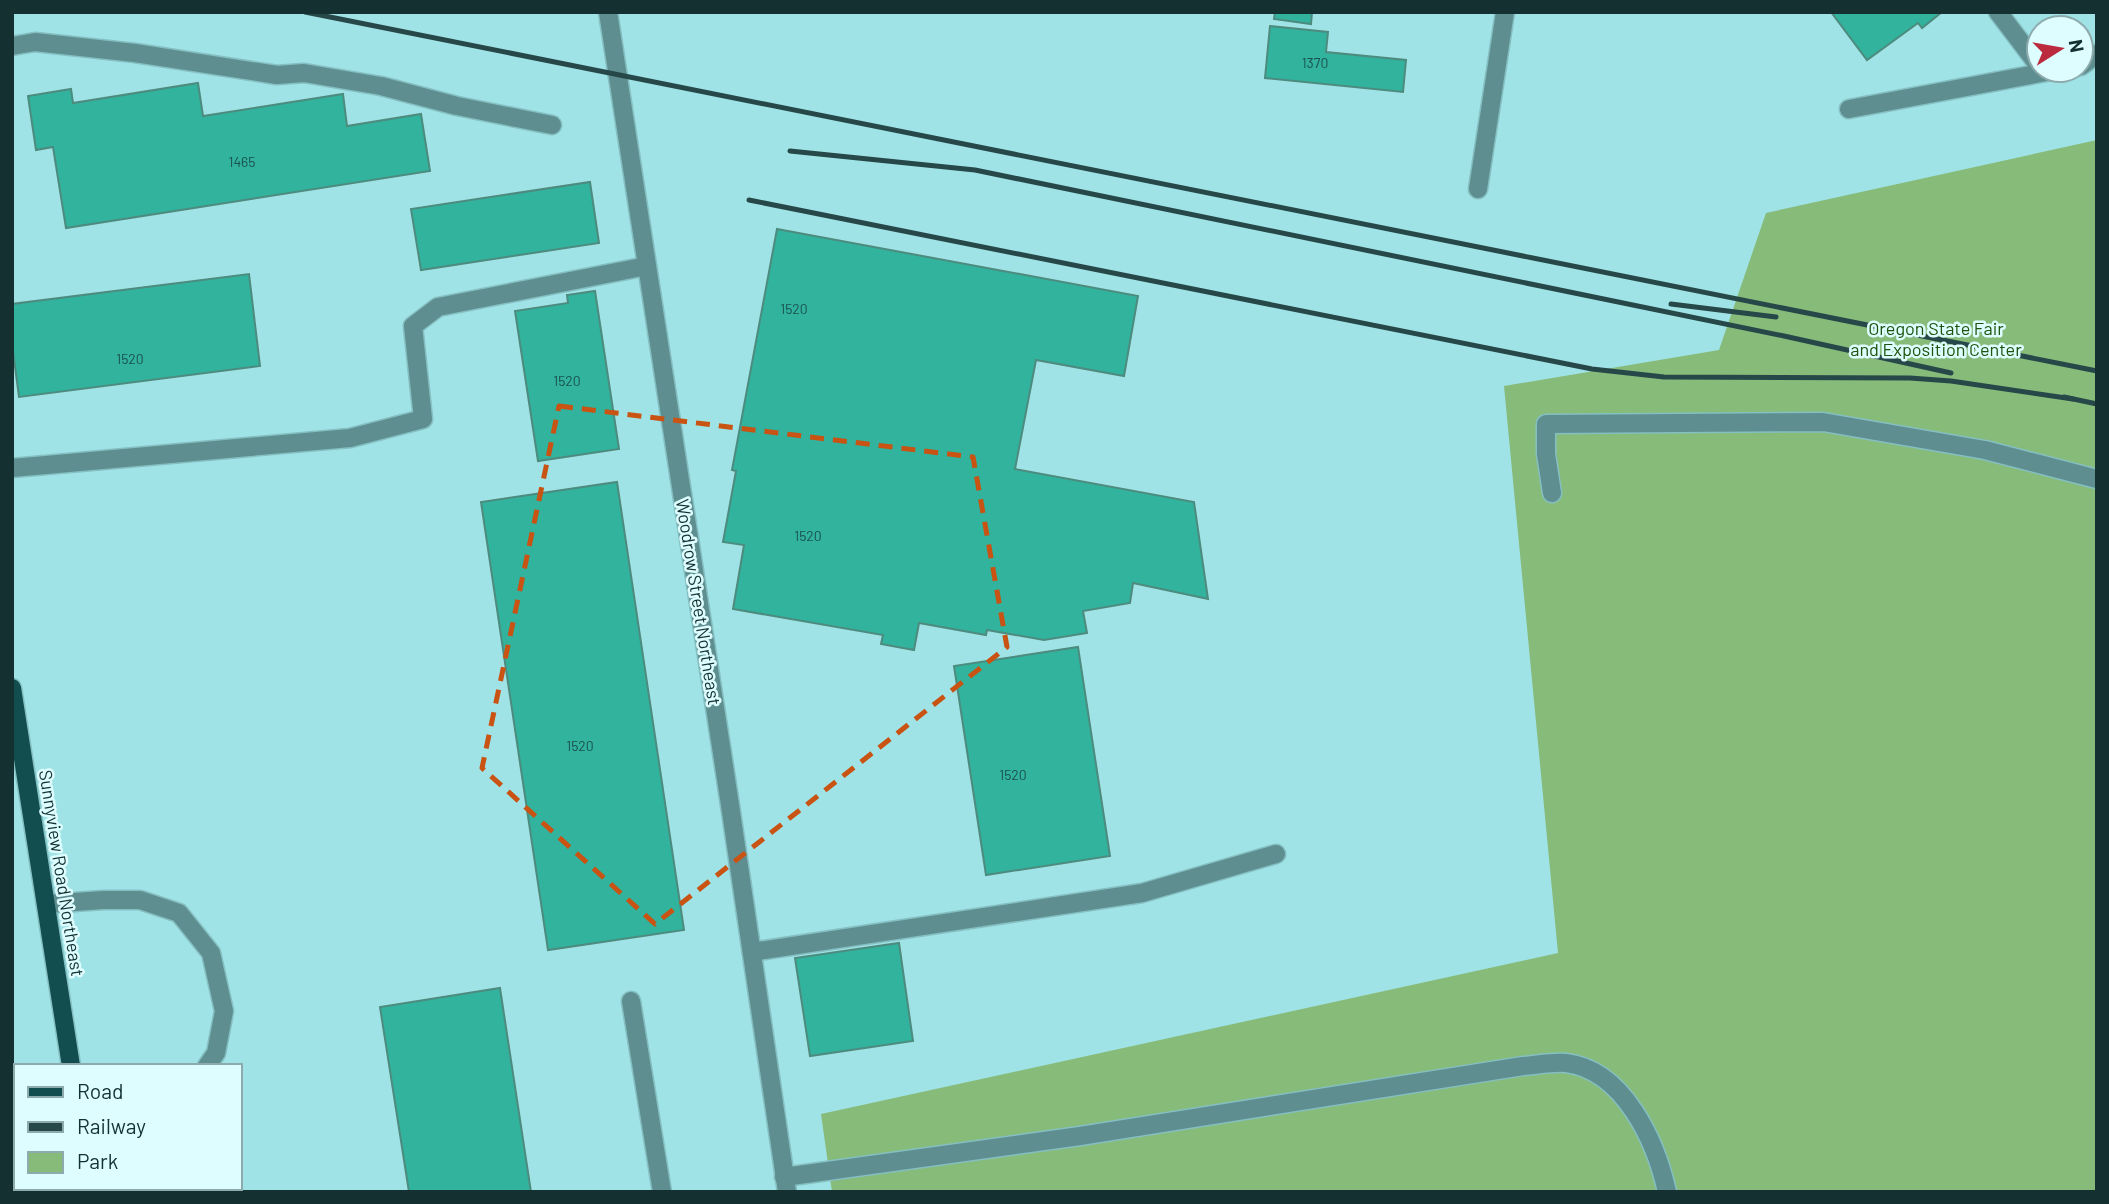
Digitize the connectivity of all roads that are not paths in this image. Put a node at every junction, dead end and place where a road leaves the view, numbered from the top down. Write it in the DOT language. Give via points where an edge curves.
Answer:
graph roads {
  1 [pos="608,12"];
  2 [pos="1505,12"];
  3 [pos="1998,12"];
  4 [pos="2025,45"];
  5 [pos="12,46"];
  6 [pos="2025,74"];
  7 [pos="1849,109"];
  8 [pos="552,125"];
  9 [pos="1478,188"];
  10 [pos="647,265"];
  11 [pos="12,468"];
  12 [pos="2097,479"];
  13 [pos="1552,493"];
  14 [pos="12,688"];
  15 [pos="1276,853"];
  16 [pos="46,904"];
  17 [pos="752,952"];
  18 [pos="631,1000"];
  19 [pos="71,1064"];
  20 [pos="208,1064"];
  21 [pos="785,1184"];
  22 [pos="662,1192"];
  23 [pos="1667,1192"];
  1 -- 10 [label="street, Woodrow Street Northeast"];
  2 -- 9 [label="street"];
  3 -- 4 [label="street"];
  5 -- 8 [label="street" via="35,42 277,75 304,73"];
  6 -- 7 [label="street"];
  10 -- 11 [label="street" via="438,307 413,326 423,419 350,438"];
  10 -- 17 [label="street, Woodrow Street Northeast"];
  12 -- 13 [label="street" via="1985,450 1823,422 1546,424"];
  14 -- 16 [label="main road, Sunnyview Road Northeast"];
  15 -- 17 [label="street" via="1142,893"];
  16 -- 19 [label="main road, Sunnyview Road Northeast"];
  16 -- 20 [label="street" via="140,900 179,913 211,953 224,1011 216,1053"];
  17 -- 21 [label="street, Woodrow Street Northeast"];
  18 -- 22 [label="street"];
  21 -- 23 [label="street" via="1522,1066 1566,1063 1601,1074 1637,1113 1661,1165"];
}
